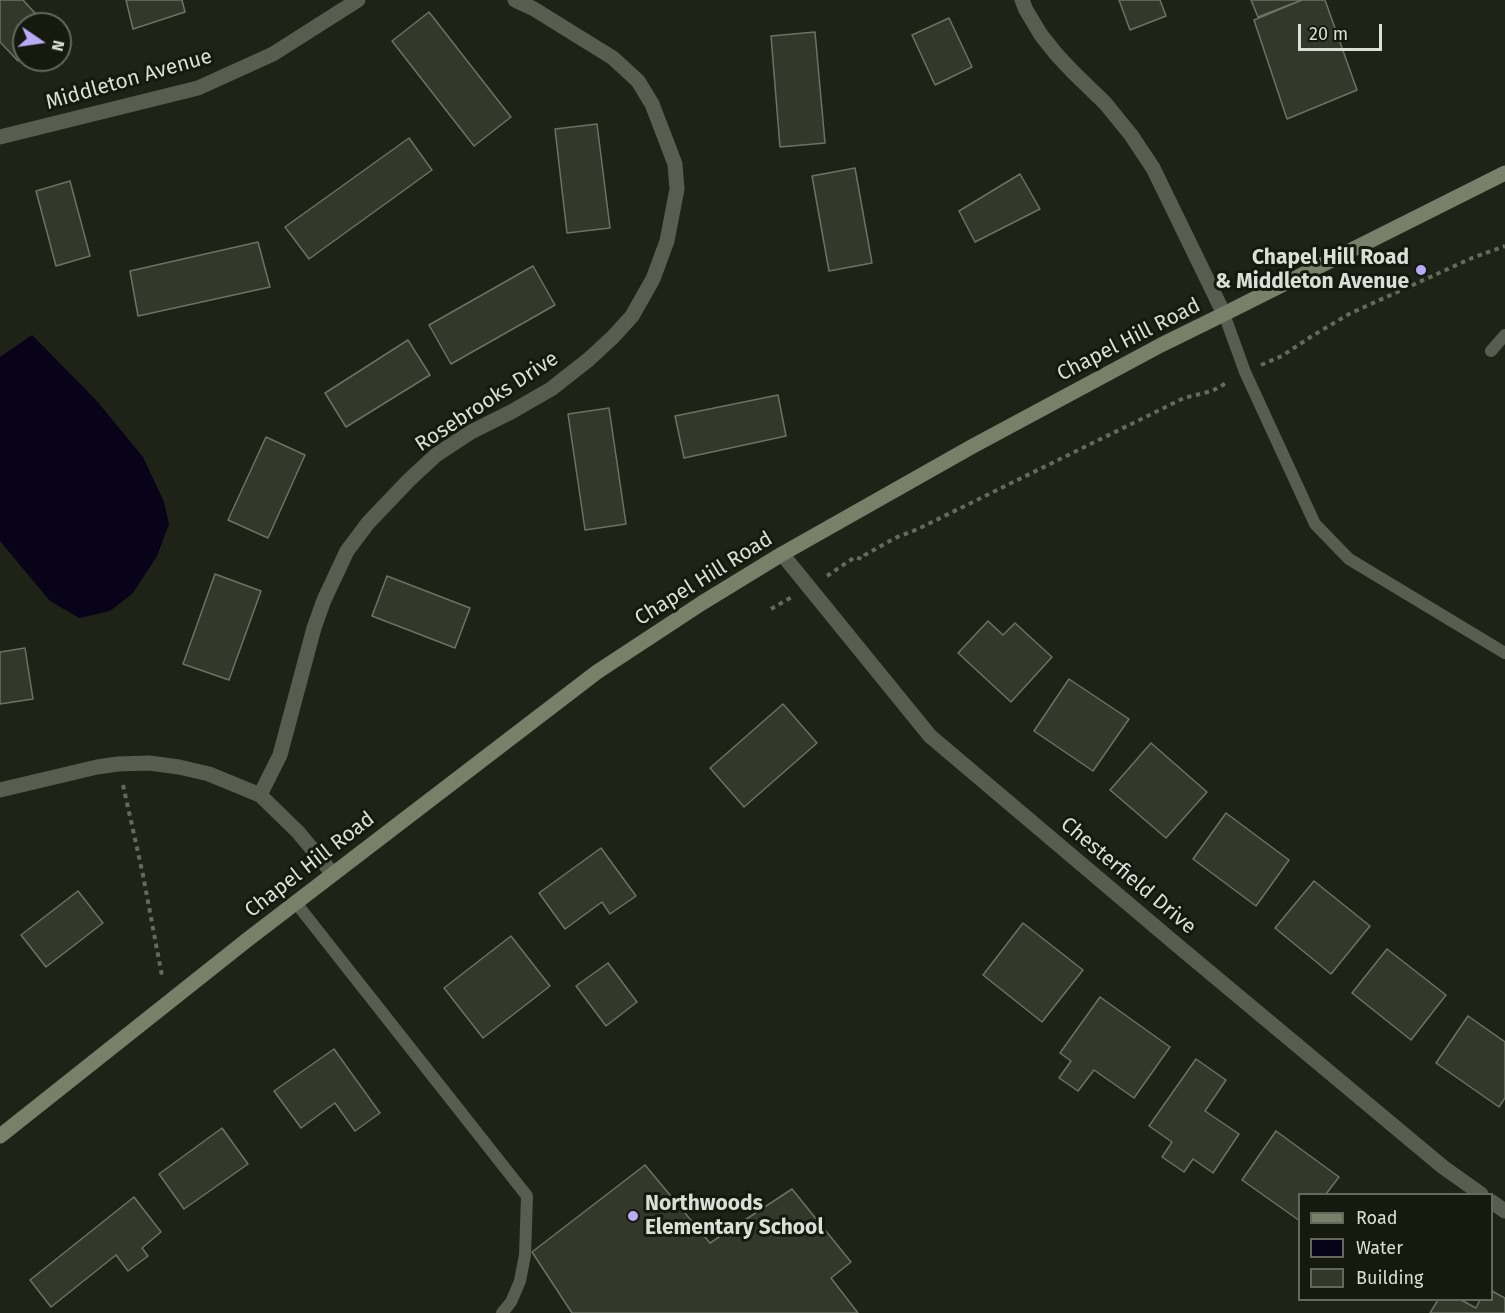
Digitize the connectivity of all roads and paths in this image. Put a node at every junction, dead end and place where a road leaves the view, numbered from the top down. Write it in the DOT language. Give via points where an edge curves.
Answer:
graph roads {
  1 [pos="358,0"];
  2 [pos="515,0"];
  3 [pos="1022,0"];
  4 [pos="0,137"];
  5 [pos="1505,173"];
  6 [pos="1505,246"];
  7 [pos="1224,314"];
  8 [pos="1505,335"];
  9 [pos="1491,351"];
  10 [pos="1282,356"];
  11 [pos="1212,391"];
  12 [pos="782,554"];
  13 [pos="862,559"];
  14 [pos="1505,653"];
  15 [pos="118,764"];
  16 [pos="0,790"];
  17 [pos="260,795"];
  18 [pos="333,874"];
  19 [pos="296,903"];
  20 [pos="162,976"];
  21 [pos="0,1136"];
  22 [pos="1480,1193"];
  23 [pos="502,1313"];
  1 -- 4 [label="street, Middleton Avenue" via="273,54 198,87"];
  2 -- 17 [label="street, Rosebrooks Drive" via="613,58 638,81 652,104 675,164 677,189 667,241 632,316 613,337 551,389 435,455 368,523 347,551 314,628 280,755"];
  3 -- 7 [label="street" via="1052,48 1105,103 1153,168"];
  5 -- 7 [label="main road, Chapel Hill Road"];
  6 -- 10 [label="path" via="1349,314"];
  7 -- 12 [label="main road, Chapel Hill Road" via="973,446"];
  7 -- 14 [label="lane" via="1245,372 1315,524 1349,559"];
  8 -- 9 [label="lane"];
  11 -- 13 [label="path" via="1184,398 895,538"];
  12 -- 18 [label="main road, Chapel Hill Road" via="597,672"];
  12 -- 22 [label="street, Chesterfield Drive" via="930,736 1443,1167"];
  15 -- 16 [label="street"];
  15 -- 17 [label="street" via="179,767 209,774"];
  15 -- 20 [label="path"];
  17 -- 18 [label="street"];
  18 -- 19 [label="main road, Chapel Hill Road"];
  19 -- 21 [label="main road, Chapel Hill Road"];
  19 -- 23 [label="lane" via="527,1196 520,1281"];
}
